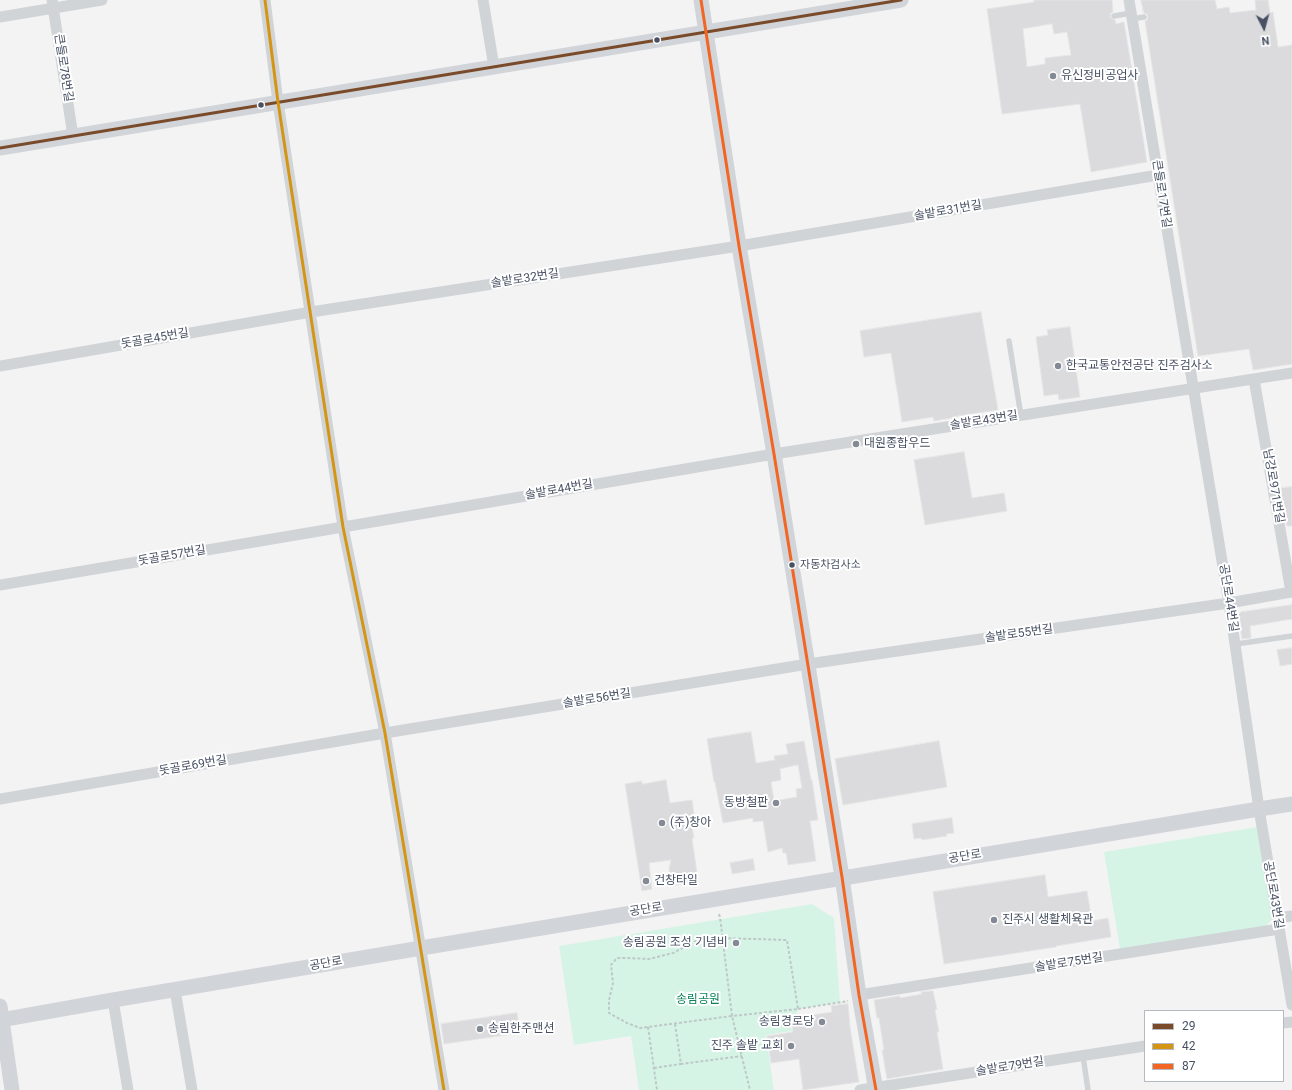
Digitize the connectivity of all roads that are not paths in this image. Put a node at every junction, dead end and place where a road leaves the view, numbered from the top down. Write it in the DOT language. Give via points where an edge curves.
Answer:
graph roads {
  1 [pos="102,0"];
  2 [pos="264,0"];
  3 [pos="483,0"];
  4 [pos="701,0"];
  5 [pos="901,0"];
  6 [pos="1129,0"];
  7 [pos="53,4"];
  8 [pos="1114,16"];
  9 [pos="1132,16"];
  10 [pos="0,17"];
  11 [pos="1144,17"];
  12 [pos="706,32"];
  13 [pos="494,67"];
  14 [pos="278,102"];
  15 [pos="73,136"];
  16 [pos="0,148"];
  17 [pos="1158,175"];
  18 [pos="739,246"];
  19 [pos="310,312"];
  20 [pos="1009,341"];
  21 [pos="0,366"];
  22 [pos="1292,373"];
  23 [pos="1254,379"];
  24 [pos="1193,388"];
  25 [pos="1020,416"];
  26 [pos="774,454"];
  27 [pos="343,527"];
  28 [pos="0,585"];
  29 [pos="1292,592"];
  30 [pos="1230,603"];
  31 [pos="1292,636"];
  32 [pos="1236,644"];
  33 [pos="808,664"];
  34 [pos="385,733"];
  35 [pos="0,799"];
  36 [pos="1292,804"];
  37 [pos="1259,809"];
  38 [pos="842,877"];
  39 [pos="1292,916"];
  40 [pos="1276,918"];
  41 [pos="1279,930"];
  42 [pos="421,948"];
  43 [pos="175,990"];
  44 [pos="860,997"];
  45 [pos="113,1000"];
  46 [pos="1292,1005"];
  47 [pos="1,1016"];
  48 [pos="1144,1046"];
  49 [pos="1083,1056"];
  50 [pos="876,1089"];
  51 [pos="12,1090"];
  52 [pos="128,1090"];
  53 [pos="192,1090"];
  54 [pos="444,1090"];
  55 [pos="860,1090"];
  56 [pos="1088,1090"];
  1 -- 7 [label="street"];
  2 -- 14 [label="street"];
  3 -- 13 [label="street"];
  4 -- 12 [label="street"];
  5 -- 12 [label="street"];
  6 -- 9 [label="street, 큰들로17번길"];
  7 -- 10 [label="street"];
  7 -- 15 [label="street, 큰들로78번길"];
  8 -- 9 [label="lane"];
  9 -- 11 [label="lane"];
  9 -- 17 [label="street, 큰들로17번길"];
  12 -- 13 [label="street"];
  12 -- 18 [label="street"];
  13 -- 14 [label="street"];
  14 -- 15 [label="street"];
  14 -- 19 [label="street"];
  15 -- 16 [label="street"];
  17 -- 18 [label="street, 솔밭로31번길"];
  17 -- 24 [label="street, 큰들로17번길"];
  18 -- 19 [label="street, 솔밭로32번길"];
  18 -- 26 [label="street"];
  19 -- 21 [label="street, 돗골로45번길"];
  19 -- 27 [label="street"];
  20 -- 25 [label="lane"];
  22 -- 23 [label="street"];
  23 -- 24 [label="street"];
  23 -- 29 [label="street, 남강로971번길"];
  24 -- 25 [label="street, 솔밭로43번길"];
  24 -- 30 [label="street, 공단로44번길"];
  25 -- 26 [label="street, 솔밭로43번길"];
  26 -- 27 [label="street, 솔밭로44번길"];
  26 -- 33 [label="street"];
  27 -- 28 [label="street, 돗골로57번길"];
  27 -- 34 [label="street"];
  29 -- 30 [label="street, 남강로971번길"];
  30 -- 32 [label="street, 공단로44번길"];
  30 -- 33 [label="street, 솔밭로55번길"];
  31 -- 32 [label="lane"];
  32 -- 37 [label="street, 공단로44번길"];
  33 -- 34 [label="street, 솔밭로56번길"];
  33 -- 38 [label="street"];
  34 -- 35 [label="street, 돗골로69번길"];
  34 -- 42 [label="street"];
  36 -- 37 [label="street, 공단로"];
  37 -- 38 [label="street, 공단로"];
  37 -- 40 [label="street, 공단로43번길"];
  38 -- 42 [label="street, 공단로"];
  38 -- 44 [label="street"];
  39 -- 40 [label="street"];
  40 -- 41 [label="street, 공단로43번길"];
  41 -- 44 [label="street, 솔밭로75번길"];
  41 -- 46 [label="street, 공단로43번길"];
  42 -- 43 [label="street, 공단로"];
  42 -- 54 [label="street"];
  43 -- 45 [label="street, 공단로"];
  43 -- 53 [label="street"];
  44 -- 50 [label="street"];
  45 -- 47 [label="street, 공단로"];
  45 -- 52 [label="street"];
  47 -- 51 [label="street"];
  48 -- 49 [label="street, 솔밭로79번길"];
  49 -- 50 [label="street, 솔밭로79번길"];
  49 -- 56 [label="lane"];
  50 -- 55 [label="street, 솔밭로79번길"];
}
